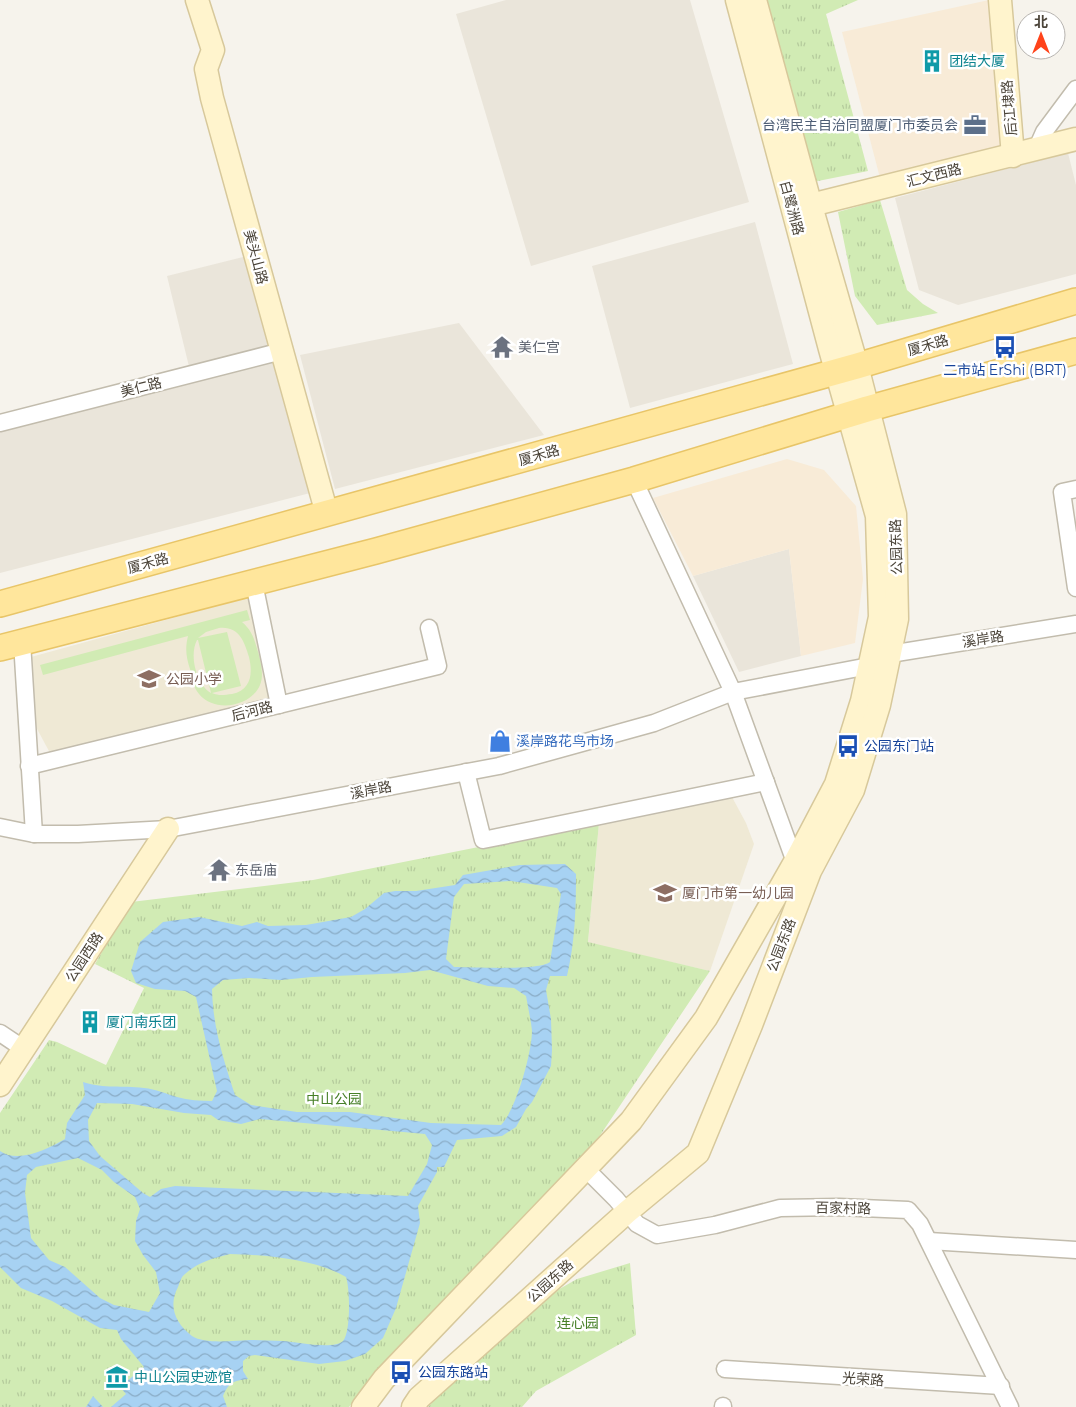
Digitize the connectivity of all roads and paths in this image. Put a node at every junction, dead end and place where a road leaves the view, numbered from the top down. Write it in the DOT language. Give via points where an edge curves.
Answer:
graph roads {
  1 [pos="197,0"];
  2 [pos="738,0"];
  3 [pos="756,0"];
  4 [pos="1000,0"];
  5 [pos="1076,89"];
  6 [pos="1076,140"];
  7 [pos="1036,150"];
  8 [pos="1013,156"];
  9 [pos="802,208"];
  10 [pos="1076,301"];
  11 [pos="282,351"];
  12 [pos="1076,351"];
  13 [pos="846,368"];
  14 [pos="858,412"];
  15 [pos="0,423"];
  16 [pos="634,480"];
  17 [pos="1076,489"];
  18 [pos="328,514"];
  19 [pos="254,583"];
  20 [pos="1076,588"];
  21 [pos="0,604"];
  22 [pos="1076,624"];
  23 [pos="429,628"];
  24 [pos="11,645"];
  25 [pos="890,654"];
  26 [pos="869,666"];
  27 [pos="733,692"];
  28 [pos="279,704"];
  29 [pos="30,766"];
  30 [pos="466,772"];
  31 [pos="766,782"];
  32 [pos="0,827"];
  33 [pos="168,829"];
  34 [pos="34,834"];
  35 [pos="794,862"];
  36 [pos="0,1033"];
  37 [pos="24,1049"];
  38 [pos="0,1085"];
  39 [pos="585,1168"];
  40 [pos="627,1212"];
  41 [pos="929,1242"];
  42 [pos="1076,1250"];
  43 [pos="725,1369"];
  44 [pos="1001,1386"];
  45 [pos="363,1407"];
  46 [pos="413,1407"];
  47 [pos="1010,1407"];
  1 -- 11 [label="main road, 美头山路" via="213,50 206,69 210,88"];
  2 -- 9 [label="main road, 白鹭洲路"];
  3 -- 9 [label="main road, 白鹭洲路"];
  4 -- 8 [label="main road, 后江埭路"];
  5 -- 7 [label="street" via="1044,132"];
  6 -- 7 [label="main road, 汇文西路"];
  7 -- 8 [label="main road, 汇文西路"];
  8 -- 9 [label="main road, 汇文西路"];
  9 -- 13 [label="main road, 白鹭洲路"];
  10 -- 13 [label="main road, 厦禾路"];
  11 -- 15 [label="street, 美仁路"];
  11 -- 18 [label="main road, 美头山路"];
  12 -- 14 [label="main road"];
  13 -- 14 [label="main road, 公园东路"];
  13 -- 18 [label="main road, 厦禾路"];
  14 -- 16 [label="main road"];
  14 -- 25 [label="main road, 公园东路" via="895,514 897,619"];
  14 -- 26 [label="main road, 公园东路" via="877,516 880,617"];
  16 -- 19 [label="main road"];
  16 -- 27 [label="street"];
  17 -- 20 [label="street" via="1062,492"];
  18 -- 21 [label="main road, 厦禾路"];
  19 -- 24 [label="main road"];
  19 -- 28 [label="street"];
  22 -- 25 [label="street, 溪岸路"];
  23 -- 28 [label="street, 后河路" via="438,666"];
  24 -- 29 [label="street"];
  25 -- 40 [label="main road, 公园东路" via="879,705 853,790 810,871 698,1153"];
  26 -- 27 [label="street, 溪岸路"];
  26 -- 35 [label="main road, 公园东路" via="862,701 836,784"];
  27 -- 30 [label="street, 溪岸路" via="654,723"];
  27 -- 31 [label="street"];
  28 -- 29 [label="street, 后河路"];
  29 -- 34 [label="street"];
  30 -- 31 [label="street" via="483,840"];
  30 -- 33 [label="street, 溪岸路"];
  31 -- 35 [label="street"];
  32 -- 34 [label="street, 溪岸路"];
  33 -- 34 [label="street, 溪岸路"];
  33 -- 37 [label="main road, 公园西路"];
  35 -- 39 [label="main road, 公园东路" via="706,1018 630,1121"];
  36 -- 37 [label="street"];
  37 -- 38 [label="main road, 公园西路"];
  39 -- 40 [label="street, 百家村路"];
  39 -- 45 [label="main road, 公园东路" via="384,1379"];
  40 -- 41 [label="street, 百家村路" via="637,1224 656,1235 715,1225 780,1208 908,1210"];
  40 -- 46 [label="main road, 公园东路" via="419,1398"];
  41 -- 42 [label="street"];
  41 -- 44 [label="street, 百家村路"];
  43 -- 44 [label="street, 光荣路"];
  44 -- 47 [label="street, 百家村路"];
}
